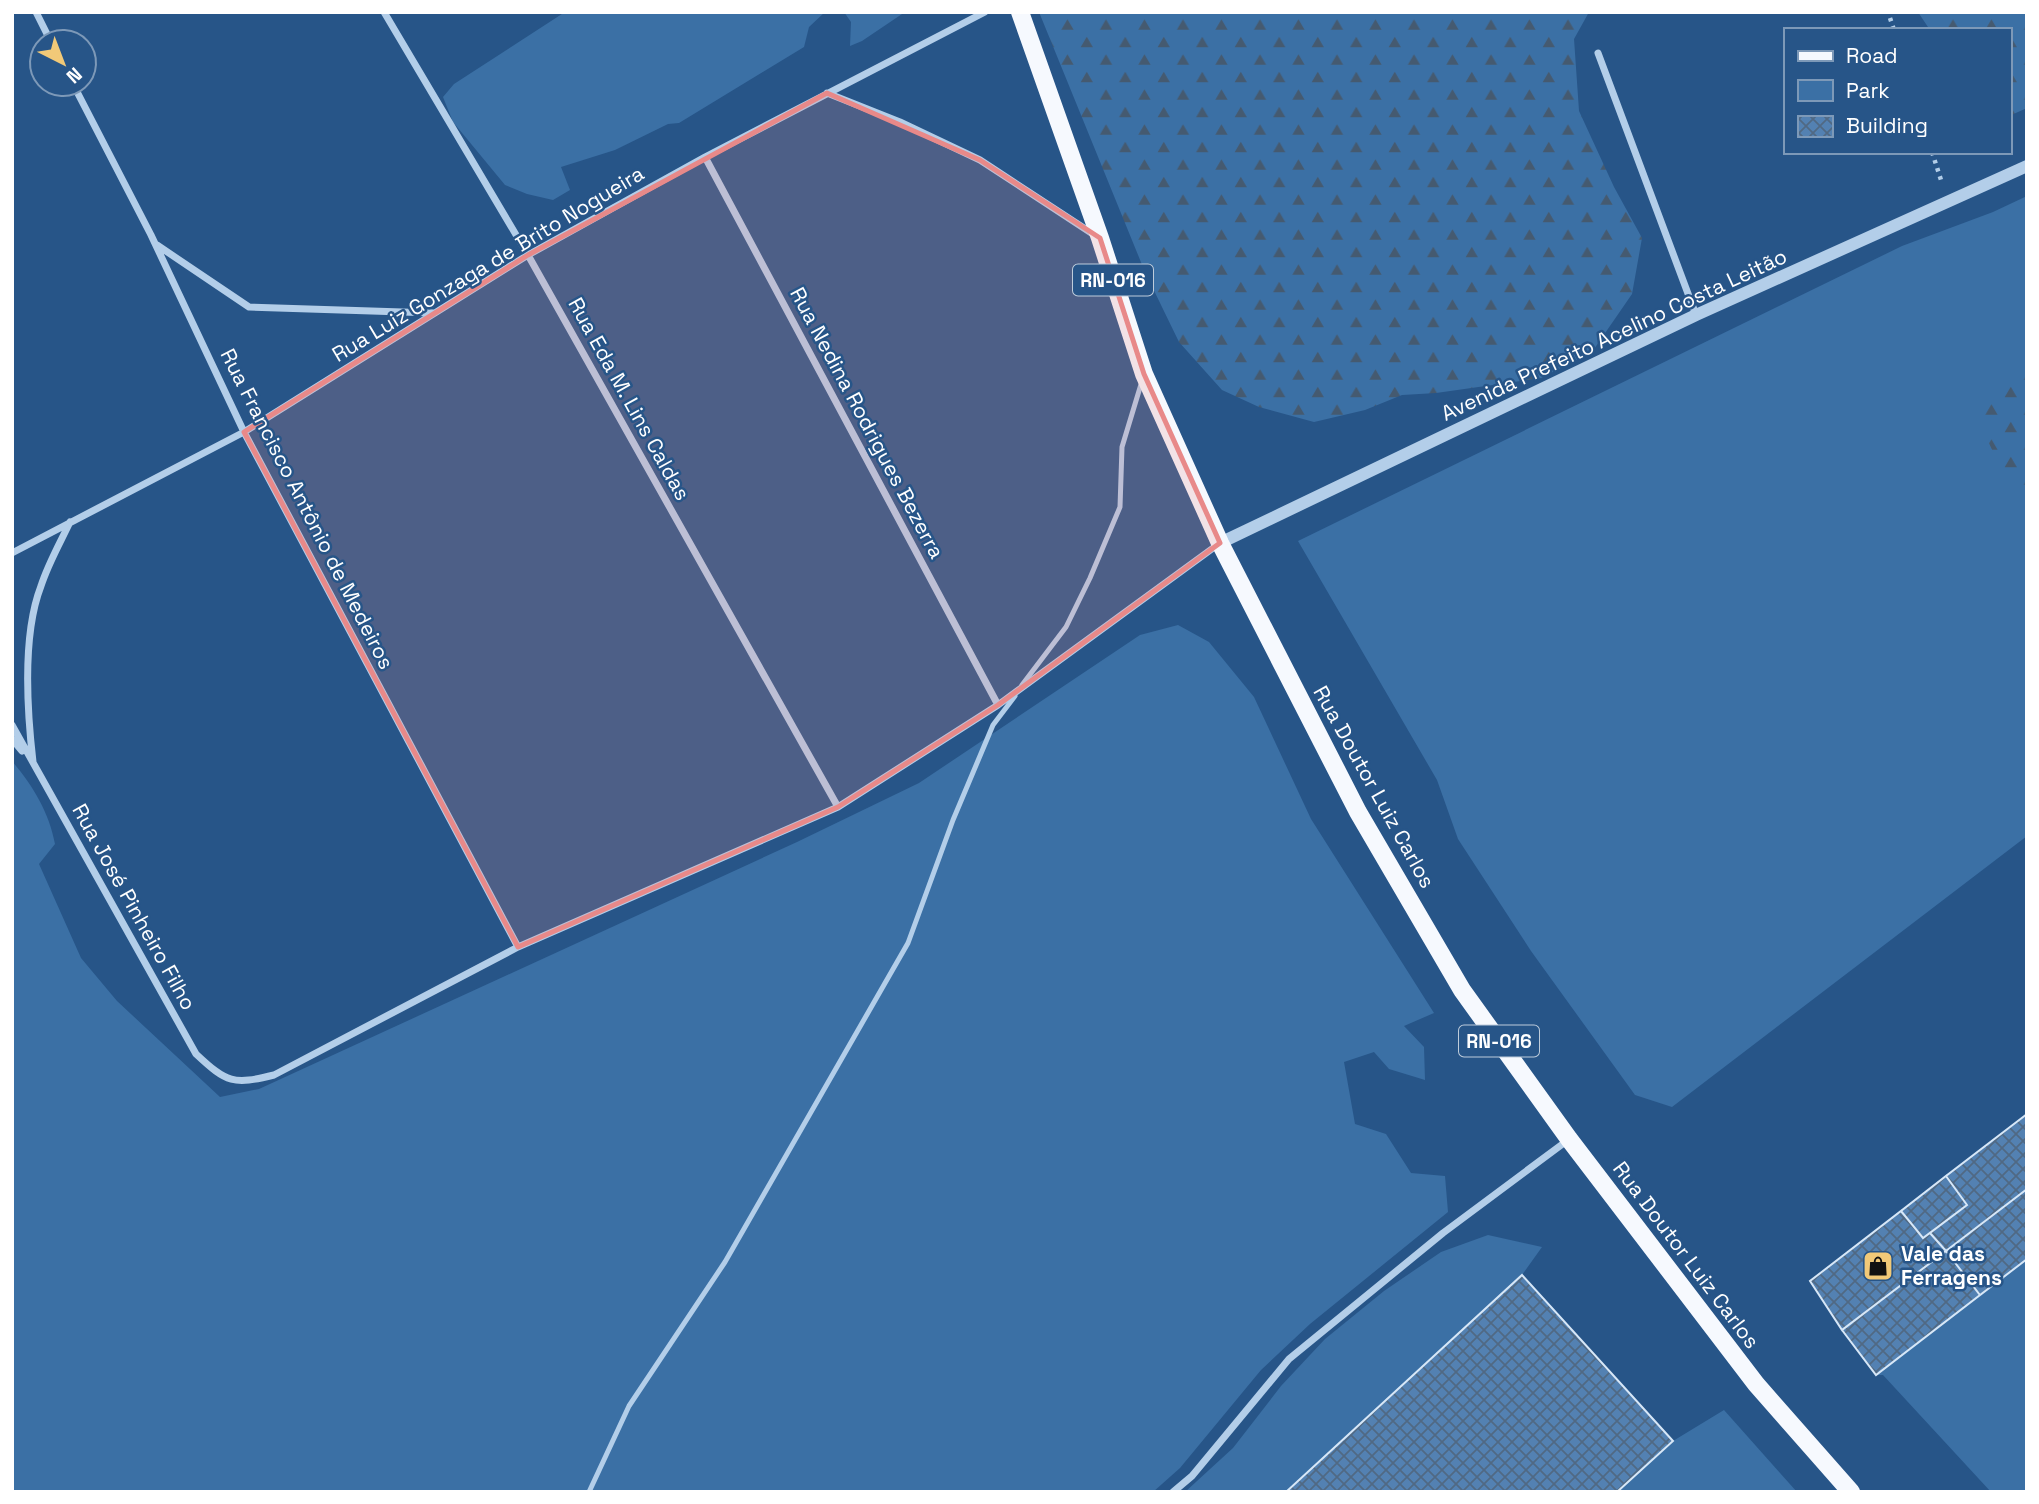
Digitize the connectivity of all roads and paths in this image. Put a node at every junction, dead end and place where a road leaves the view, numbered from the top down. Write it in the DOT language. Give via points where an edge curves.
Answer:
graph roads {
  1 [pos="36,12"];
  2 [pos="384,12"];
  3 [pos="985,12"];
  4 [pos="1020,12"];
  5 [pos="1890,18"];
  6 [pos="44,28"];
  7 [pos="1893,28"];
  8 [pos="1598,52"];
  9 [pos="827,93"];
  10 [pos="80,98"];
  11 [pos="705,157"];
  12 [pos="2027,166"];
  13 [pos="1100,238"];
  14 [pos="156,244"];
  15 [pos="528,255"];
  16 [pos="435,313"];
  17 [pos="1696,315"];
  18 [pos="1144,374"];
  19 [pos="244,432"];
  20 [pos="70,522"];
  21 [pos="1220,543"];
  22 [pos="12,553"];
  23 [pos="1019,690"];
  24 [pos="998,705"];
  25 [pos="12,725"];
  26 [pos="12,739"];
  27 [pos="34,766"];
  28 [pos="838,807"];
  29 [pos="518,947"];
  30 [pos="1569,1139"];
  31 [pos="589,1492"];
  32 [pos="1173,1492"];
  33 [pos="1852,1492"];
  1 -- 6 [label="street"];
  2 -- 15 [label="street, Rua Eda M. Lins Caldas"];
  3 -- 9 [label="street, Rua Luiz Gonzaga de Brito Nogueira"];
  4 -- 13 [label="main road, Rua Doutor Luiz Carlos / RN-016"];
  5 -- 7 [label="path"];
  8 -- 17 [label="street"];
  9 -- 11 [label="street, Rua Luiz Gonzaga de Brito Nogueira"];
  9 -- 13 [label="street" via="980,160"];
  10 -- 14 [label="street, Rua Francisco Antônio de Medeiros"];
  11 -- 15 [label="street, Rua Luiz Gonzaga de Brito Nogueira"];
  11 -- 24 [label="street, Rua Nedina Rodrigues Bezerra"];
  12 -- 17 [label="street, Avenida Prefeito Acelino Costa Leitão"];
  13 -- 18 [label="main road, Rua Doutor Luiz Carlos / RN-016"];
  14 -- 16 [label="street" via="249,307"];
  14 -- 19 [label="street, Rua Francisco Antônio de Medeiros"];
  15 -- 16 [label="street, Rua Luiz Gonzaga de Brito Nogueira"];
  15 -- 28 [label="street, Rua Eda M. Lins Caldas"];
  16 -- 19 [label="street, Rua Luiz Gonzaga de Brito Nogueira"];
  17 -- 21 [label="street, Avenida Prefeito Acelino Costa Leitão"];
  18 -- 21 [label="main road, Rua Doutor Luiz Carlos / RN-016"];
  18 -- 23 [label="lane" via="1122,447 1120,507 1066,627"];
  19 -- 20 [label="street, Rua Luiz Gonzaga de Brito Nogueira"];
  19 -- 29 [label="street, Rua Francisco Antônio de Medeiros"];
  20 -- 22 [label="street, Rua Luiz Gonzaga de Brito Nogueira"];
  20 -- 27 [label="street" via="40,587 29,644 28,717"];
  21 -- 23 [label="street"];
  21 -- 30 [label="main road, Rua Doutor Luiz Carlos / RN-016" via="1358,812 1462,990"];
  23 -- 24 [label="street"];
  23 -- 31 [label="lane" via="993,725 908,943 725,1262 629,1406"];
  24 -- 28 [label="street"];
  25 -- 27 [label="street, Rua José Pinheiro Filho"];
  26 -- 27 [label="street"];
  27 -- 29 [label="street, Rua José Pinheiro Filho" via="197,1054 220,1077 246,1082 274,1075"];
  28 -- 29 [label="street"];
  30 -- 32 [label="street" via="1443,1233 1289,1359 1192,1476"];
  30 -- 33 [label="main road, Rua Doutor Luiz Carlos / RN-016" via="1756,1384"];
}
